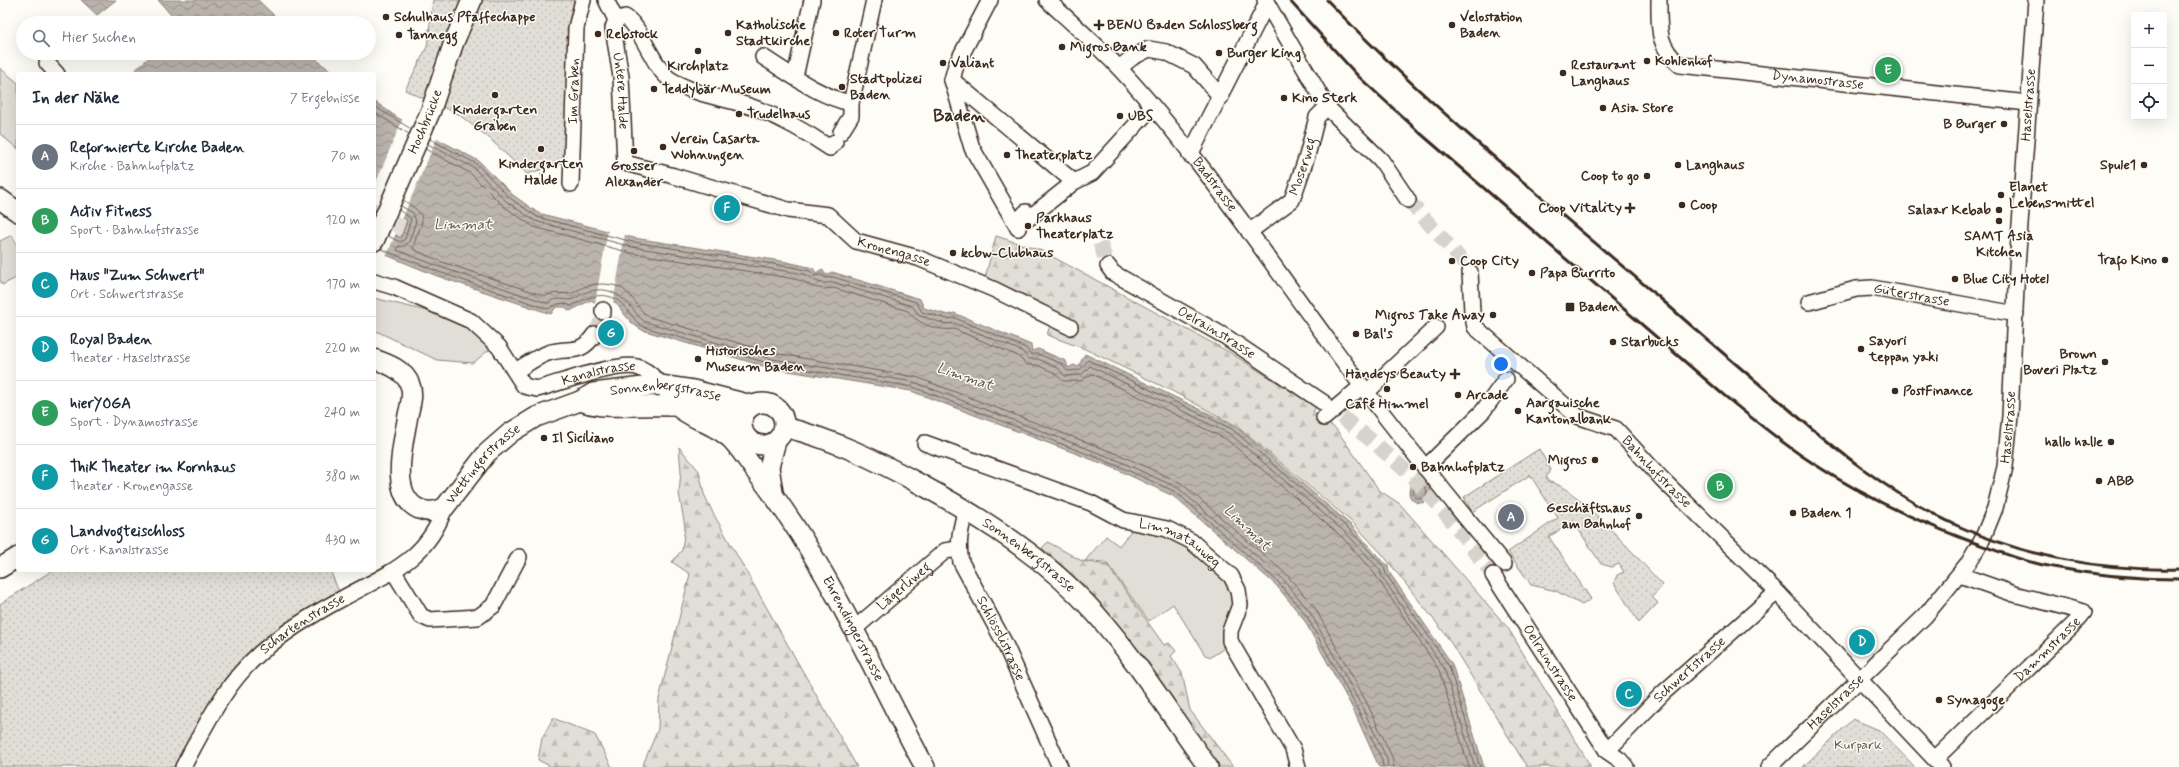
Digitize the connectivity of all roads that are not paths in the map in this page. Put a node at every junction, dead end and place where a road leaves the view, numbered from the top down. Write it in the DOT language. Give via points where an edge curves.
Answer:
graph roads {
  1 [pos="472,0"];
  2 [pos="583,0"];
  3 [pos="606,0"];
  4 [pos="812,0"];
  5 [pos="874,0"];
  6 [pos="1047,0"];
  7 [pos="1659,0"];
  8 [pos="2036,0"];
  9 [pos="1266,2"];
  10 [pos="987,6"];
  11 [pos="616,20"];
  12 [pos="763,57"];
  13 [pos="47,63"];
  14 [pos="1119,68"];
  15 [pos="55,72"];
  16 [pos="795,78"];
  17 [pos="952,80"];
  18 [pos="1221,97"];
  19 [pos="851,103"];
  20 [pos="2028,103"];
  21 [pos="1152,107"];
  22 [pos="1327,107"];
  23 [pos="1190,155"];
  24 [pos="625,163"];
  25 [pos="1077,180"];
  26 [pos="571,184"];
  27 [pos="0,199"];
  28 [pos="1408,200"];
  29 [pos="16,211"];
  30 [pos="1249,232"];
  31 [pos="376,236"];
  32 [pos="1108,266"];
  33 [pos="1470,272"];
  34 [pos="376,282"];
  35 [pos="1809,302"];
  36 [pos="2016,314"];
  37 [pos="1070,326"];
  38 [pos="1436,327"];
  39 [pos="595,334"];
  40 [pos="376,360"];
  41 [pos="515,371"];
  42 [pos="1506,379"];
  43 [pos="660,385"];
  44 [pos="1364,389"];
  45 [pos="1333,399"];
  46 [pos="1503,400"];
  47 [pos="580,401"];
  48 [pos="676,405"];
  49 [pos="751,405"];
  50 [pos="1483,412"];
  51 [pos="1324,418"];
  52 [pos="741,423"];
  53 [pos="780,434"];
  54 [pos="925,443"];
  55 [pos="748,449"];
  56 [pos="1425,468"];
  57 [pos="774,494"];
  58 [pos="446,507"];
  59 [pos="966,509"];
  60 [pos="958,550"];
  61 [pos="519,557"];
  62 [pos="16,558"];
  63 [pos="1504,564"];
  64 [pos="0,568"];
  65 [pos="394,572"];
  66 [pos="1493,575"];
  67 [pos="1960,575"];
  68 [pos="1777,592"];
  69 [pos="853,630"];
  70 [pos="1859,680"];
  71 [pos="1607,751"];
  72 [pos="1938,763"];
  73 [pos="183,767"];
  74 [pos="925,767"];
  75 [pos="1060,767"];
  76 [pos="1208,767"];
  77 [pos="1298,767"];
  78 [pos="1610,767"];
  79 [pos="1626,767"];
  80 [pos="1769,767"];
  1 -- 31 [label="main road, Hochbrücke" via="454,42 431,110"];
  2 -- 26 [label="street, Im Graben" via="576,28"];
  3 -- 11 [label="street"];
  4 -- 16 [label="street"];
  5 -- 19 [label="street"];
  6 -- 14 [label="street, Badstrasse"];
  7 -- 20 [label="street, Dynamostrasse" via="1658,28 1663,47 1670,58 1680,65"];
  8 -- 20 [label="street, Haselstrasse"];
  9 -- 18 [label="street"];
  9 -- 22 [label="street"];
  10 -- 17 [label="street" via="956,65"];
  11 -- 19 [label="street" via="625,17 632,21 649,52 670,80 779,117 830,148 851,116"];
  11 -- 24 [label="street, Untere Halde" via="613,28 621,77"];
  12 -- 16 [label="street"];
  13 -- 15 [label="street"];
  14 -- 18 [label="street" via="1133,56 1150,49 1166,52 1194,66"];
  14 -- 21 [label="street, Badstrasse"];
  16 -- 19 [label="street"];
  17 -- 25 [label="street"];
  17 -- 25 [label="street" via="972,148 1018,228 1017,222 1026,212 1029,218"];
  18 -- 23 [label="street"];
  20 -- 36 [label="street, Haselstrasse"];
  21 -- 23 [label="street, Badstrasse"];
  21 -- 25 [label="street" via="1092,173"];
  22 -- 28 [label="street" via="1381,160"];
  22 -- 30 [label="street, Moserweg" via="1317,117 1308,156 1292,200"];
  23 -- 30 [label="street, Badstrasse"];
  24 -- 37 [label="street, Kronengasse" via="788,210 828,216 856,241 925,261"];
  27 -- 29 [label="main road"];
  30 -- 44 [label="street, Badstrasse"];
  32 -- 45 [label="street, Oelrainstrasse" via="1113,273"];
  33 -- 68 [label="street, Bahnhofstrasse" via="1475,327 1577,416 1616,429 1662,479"];
  34 -- 41 [label="street, Kanalstrasse" via="471,320 499,347"];
  35 -- 36 [label="street, Güterstrasse" via="1856,289 1872,288"];
  36 -- 67 [label="street, Haselstrasse" via="2010,416 2002,481 1986,531"];
  38 -- 44 [label="street"];
  39 -- 41 [label="street" via="588,344 581,348 550,352"];
  40 -- 58 [label="main road, Wettingerstrasse" via="403,374 411,386 400,478 403,493 414,506 427,511"];
  41 -- 43 [label="street, Kanalstrasse" via="524,386 534,389 627,367 636,367 644,371"];
  42 -- 50 [label="street"];
  43 -- 47 [label="main road, Sonnenbergstrasse" via="593,393"];
  43 -- 48 [label="street, Kanalstrasse"];
  43 -- 49 [label="main road, Sonnenbergstrasse" via="693,390"];
  44 -- 45 [label="street"];
  44 -- 56 [label="street"];
  45 -- 51 [label="street"];
  46 -- 50 [label="street"];
  47 -- 48 [label="main road" via="594,406"];
  47 -- 58 [label="main road, Wettingerstrasse" via="536,417 510,433 487,453"];
  48 -- 52 [label="main road" via="700,407"];
  48 -- 55 [label="main road, Ehrendingerstrasse" via="684,413 722,431"];
  49 -- 52 [label="main road" via="744,413"];
  49 -- 53 [label="main road" via="763,402 775,406 782,415"];
  50 -- 56 [label="street"];
  52 -- 55 [label="main road"];
  53 -- 55 [label="main road"];
  53 -- 57 [label="main road, Ehrendingerstrasse" via="769,467"];
  53 -- 59 [label="main road, Sonnenbergstrasse" via="824,438 871,457"];
  54 -- 77 [label="street, Limmatauweg" via="1091,504 1123,520 1167,529 1191,541 1231,576 1238,590 1240,605 1230,631 1230,641 1293,749"];
  55 -- 57 [label="main road, Ehrendingerstrasse"];
  56 -- 63 [label="street"];
  57 -- 69 [label="main road, Ehrendingerstrasse" via="816,561"];
  58 -- 65 [label="street, Schartenstrasse" via="437,529 421,549"];
  59 -- 60 [label="street, Schlösslistrasse" via="959,533"];
  59 -- 76 [label="main road, Sonnenbergstrasse" via="1022,546 1074,591 1095,613"];
  60 -- 69 [label="street, Lägerliweg" via="945,551"];
  60 -- 75 [label="street, Schlösslistrasse" via="961,562 1004,642"];
  61 -- 65 [label="street" via="493,606 478,617 430,620 421,616"];
  62 -- 64 [label="main road"];
  65 -- 73 [label="street, Schartenstrasse" via="331,605 260,653 225,692"];
  66 -- 71 [label="street, Oelrainstrasse"];
  67 -- 70 [label="street, Haselstrasse" via="1925,616"];
  67 -- 72 [label="street, Dammstrasse" via="2014,594 2084,612"];
  68 -- 70 [label="street, Bahnhofstrasse"];
  68 -- 71 [label="street, Schwertstrasse" via="1663,693"];
  69 -- 74 [label="main road, Ehrendingerstrasse"];
  70 -- 72 [label="street, Bahnhofstrasse"];
  70 -- 80 [label="street, Haselstrasse"];
  71 -- 78 [label="street, Oelrainstrasse"];
  71 -- 79 [label="street, Oelrainstrasse"];
}
